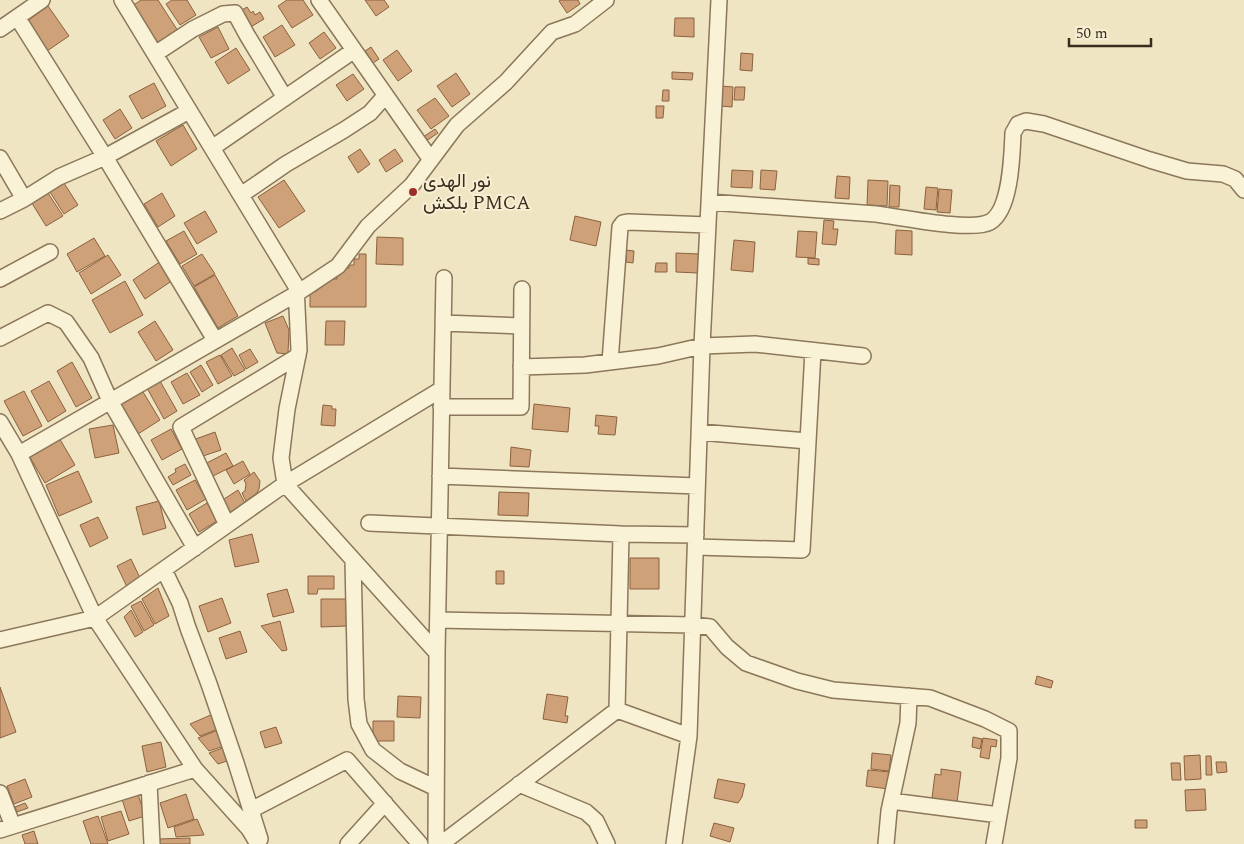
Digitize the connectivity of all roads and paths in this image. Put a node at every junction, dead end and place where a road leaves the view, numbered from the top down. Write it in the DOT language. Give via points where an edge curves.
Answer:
graph roads {
  1 [pos="42,0"];
  2 [pos="122,0"];
  3 [pos="318,0"];
  4 [pos="606,0"];
  5 [pos="719,0"];
  6 [pos="17,17"];
  7 [pos="0,29"];
  8 [pos="353,50"];
  9 [pos="155,54"];
  10 [pos="385,96"];
  11 [pos="285,98"];
  12 [pos="189,111"];
  13 [pos="212,148"];
  14 [pos="105,156"];
  15 [pos="0,158"];
  16 [pos="431,160"];
  17 [pos="1244,190"];
  18 [pos="241,196"];
  19 [pos="24,198"];
  20 [pos="709,202"];
  21 [pos="0,211"];
  22 [pos="708,225"];
  23 [pos="50,252"];
  24 [pos="444,278"];
  25 [pos="0,279"];
  26 [pos="522,289"];
  27 [pos="296,294"];
  28 [pos="443,323"];
  29 [pos="521,326"];
  30 [pos="0,338"];
  31 [pos="216,340"];
  32 [pos="702,346"];
  33 [pos="813,351"];
  34 [pos="298,356"];
  35 [pos="863,356"];
  36 [pos="610,362"];
  37 [pos="521,367"];
  38 [pos="442,389"];
  39 [pos="110,401"];
  40 [pos="441,407"];
  41 [pos="0,422"];
  42 [pos="699,432"];
  43 [pos="808,441"];
  44 [pos="19,454"];
  45 [pos="440,476"];
  46 [pos="285,484"];
  47 [pos="697,486"];
  48 [pos="369,522"];
  49 [pos="227,525"];
  50 [pos="439,525"];
  51 [pos="621,534"];
  52 [pos="696,541"];
  53 [pos="194,548"];
  54 [pos="353,560"];
  55 [pos="164,570"];
  56 [pos="95,618"];
  57 [pos="438,620"];
  58 [pos="619,624"];
  59 [pos="693,625"];
  60 [pos="0,640"];
  61 [pos="437,653"];
  62 [pos="909,696"];
  63 [pos="617,710"];
  64 [pos="689,736"];
  65 [pos="195,769"];
  66 [pos="149,783"];
  67 [pos="519,784"];
  68 [pos="436,788"];
  69 [pos="0,793"];
  70 [pos="891,802"];
  71 [pos="385,803"];
  72 [pos="251,810"];
  73 [pos="999,816"];
  74 [pos="7,828"];
  75 [pos="152,844"];
  76 [pos="260,844"];
  77 [pos="348,844"];
  78 [pos="420,844"];
  79 [pos="436,844"];
  80 [pos="441,844"];
  81 [pos="607,844"];
  82 [pos="674,844"];
  83 [pos="886,844"];
  84 [pos="994,844"];
  1 -- 6 [label="street"];
  2 -- 9 [label="street"];
  3 -- 8 [label="street"];
  4 -- 16 [label="street" via="575,24 552,32 506,82 457,125"];
  5 -- 20 [label="street"];
  6 -- 7 [label="street"];
  6 -- 14 [label="street"];
  8 -- 10 [label="street"];
  8 -- 11 [label="street"];
  9 -- 11 [label="street" via="193,29 223,14 235,13"];
  9 -- 12 [label="street"];
  10 -- 16 [label="street"];
  10 -- 18 [label="street" via="370,113 286,164"];
  11 -- 13 [label="street"];
  12 -- 13 [label="street"];
  12 -- 14 [label="street"];
  13 -- 18 [label="street"];
  14 -- 19 [label="street" via="59,177"];
  14 -- 31 [label="street"];
  15 -- 19 [label="street"];
  16 -- 27 [label="street" via="412,185 368,226 338,266"];
  17 -- 20 [label="street" via="1235,179 1223,174 1187,171 1044,124 1026,122 1018,124 1013,132 1008,191 1000,211 991,222 980,225"];
  18 -- 27 [label="street" via="296,286"];
  19 -- 21 [label="street"];
  20 -- 22 [label="street"];
  22 -- 32 [label="street"];
  22 -- 36 [label="street" via="629,222 620,227"];
  23 -- 25 [label="street"];
  24 -- 28 [label="street"];
  26 -- 29 [label="street"];
  27 -- 31 [label="street"];
  27 -- 34 [label="street"];
  28 -- 29 [label="street"];
  28 -- 38 [label="street"];
  29 -- 37 [label="street"];
  30 -- 39 [label="street" via="48,314 66,322 91,358"];
  31 -- 39 [label="street"];
  32 -- 33 [label="street" via="755,344"];
  32 -- 36 [label="street"];
  32 -- 42 [label="street"];
  33 -- 35 [label="street"];
  33 -- 43 [label="street"];
  34 -- 46 [label="street" via="280,458"];
  34 -- 49 [label="street" via="181,427"];
  36 -- 37 [label="street"];
  37 -- 40 [label="street" via="521,407"];
  38 -- 40 [label="street"];
  38 -- 46 [label="street"];
  39 -- 44 [label="street"];
  39 -- 53 [label="street"];
  40 -- 45 [label="street"];
  41 -- 44 [label="street"];
  42 -- 43 [label="street"];
  42 -- 47 [label="street"];
  43 -- 52 [label="street" via="802,550"];
  44 -- 56 [label="street"];
  45 -- 47 [label="street"];
  45 -- 50 [label="street"];
  46 -- 49 [label="street"];
  46 -- 54 [label="street"];
  47 -- 52 [label="street"];
  48 -- 50 [label="street"];
  49 -- 53 [label="street"];
  50 -- 51 [label="street"];
  50 -- 57 [label="street"];
  51 -- 52 [label="street"];
  51 -- 58 [label="street"];
  52 -- 59 [label="street"];
  53 -- 55 [label="street"];
  54 -- 61 [label="street"];
  54 -- 68 [label="street" via="359,724 373,750 400,771"];
  55 -- 56 [label="street"];
  55 -- 72 [label="street" via="180,603"];
  56 -- 60 [label="street"];
  56 -- 65 [label="street"];
  57 -- 58 [label="street"];
  57 -- 61 [label="street"];
  58 -- 59 [label="street"];
  58 -- 63 [label="street"];
  59 -- 62 [label="street" via="710,627 746,663 797,681 833,690"];
  59 -- 64 [label="street"];
  61 -- 68 [label="street"];
  62 -- 70 [label="street" via="908,723"];
  62 -- 73 [label="street" via="939,701 1010,731"];
  63 -- 64 [label="street"];
  63 -- 67 [label="street"];
  64 -- 82 [label="street"];
  65 -- 66 [label="street"];
  65 -- 76 [label="street"];
  66 -- 74 [label="street"];
  66 -- 75 [label="street"];
  67 -- 80 [label="street"];
  67 -- 81 [label="street" via="586,812 596,820"];
  68 -- 79 [label="street"];
  69 -- 74 [label="street"];
  70 -- 73 [label="street"];
  70 -- 83 [label="street"];
  71 -- 72 [label="street" via="347,760"];
  71 -- 77 [label="street"];
  71 -- 78 [label="street"];
  72 -- 76 [label="street"];
  73 -- 84 [label="street"];
}
